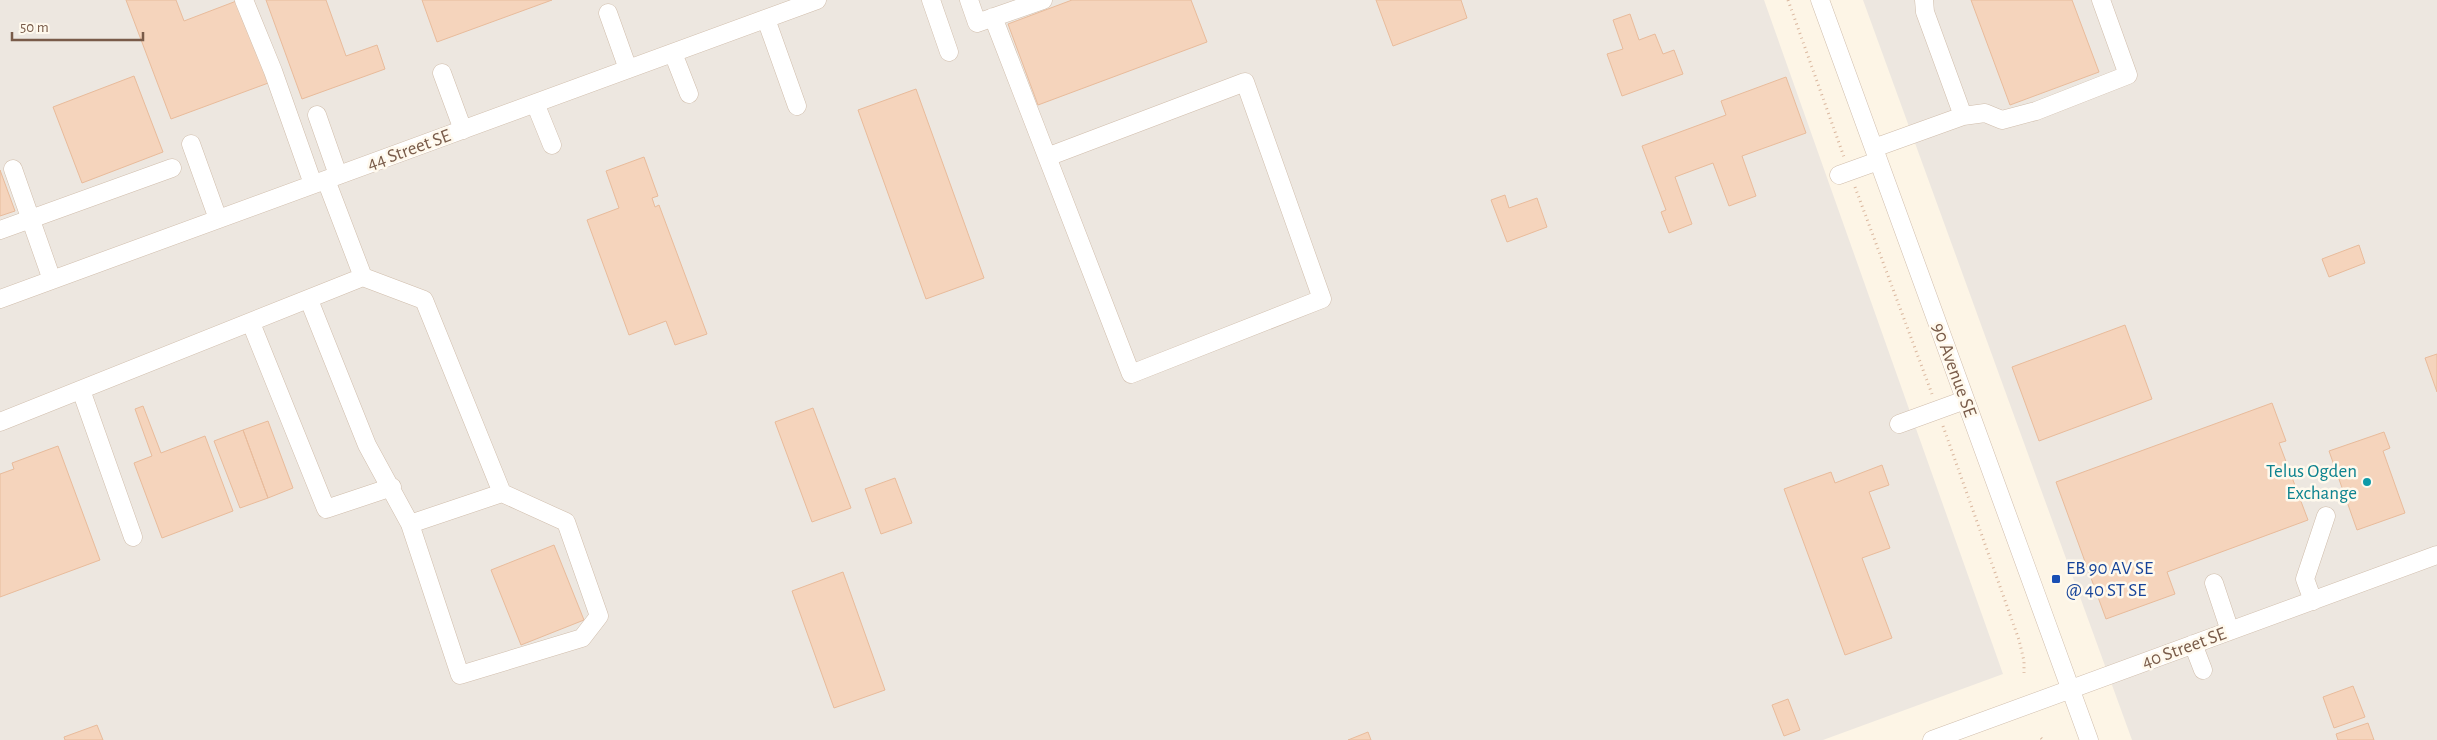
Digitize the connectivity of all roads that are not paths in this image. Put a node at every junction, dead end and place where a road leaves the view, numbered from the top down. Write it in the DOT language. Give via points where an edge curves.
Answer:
graph roads {
  1 [pos="244,0"];
  2 [pos="817,0"];
  3 [pos="931,0"];
  4 [pos="969,0"];
  5 [pos="1043,0"];
  6 [pos="1820,0"];
  7 [pos="1924,0"];
  8 [pos="2101,0"];
  9 [pos="608,13"];
  10 [pos="993,17"];
  11 [pos="766,19"];
  12 [pos="950,52"];
  13 [pos="673,53"];
  14 [pos="628,69"];
  15 [pos="442,73"];
  16 [pos="689,94"];
  17 [pos="535,103"];
  18 [pos="797,106"];
  19 [pos="317,116"];
  20 [pos="1963,116"];
  21 [pos="462,130"];
  22 [pos="191,144"];
  23 [pos="552,145"];
  24 [pos="1876,155"];
  25 [pos="1047,157"];
  26 [pos="13,168"];
  27 [pos="172,168"];
  28 [pos="1844,174"];
  29 [pos="326,180"];
  30 [pos="31,219"];
  31 [pos="218,219"];
  32 [pos="0,230"];
  33 [pos="363,277"];
  34 [pos="52,280"];
  35 [pos="0,299"];
  36 [pos="309,300"];
  37 [pos="251,323"];
  38 [pos="81,390"];
  39 [pos="1965,400"];
  40 [pos="0,422"];
  41 [pos="1899,424"];
  42 [pos="392,487"];
  43 [pos="502,493"];
  44 [pos="2326,516"];
  45 [pos="410,524"];
  46 [pos="134,537"];
  47 [pos="2437,555"];
  48 [pos="2214,583"];
  49 [pos="2313,600"];
  50 [pos="2230,631"];
  51 [pos="2193,644"];
  52 [pos="2203,670"];
  53 [pos="2070,689"];
  54 [pos="1932,740"];
  55 [pos="2089,740"];
  1 -- 29 [label="street" via="273,71"];
  2 -- 11 [label="street, 44 Street SE"];
  3 -- 12 [label="street"];
  4 -- 10 [label="street" via="977,23"];
  5 -- 10 [label="street"];
  6 -- 24 [label="street, 90 Avenue SE"];
  7 -- 20 [label="street" via="1925,12"];
  8 -- 20 [label="street" via="2128,75 2002,120 1985,113"];
  9 -- 14 [label="street"];
  10 -- 25 [label="street"];
  11 -- 13 [label="street, 44 Street SE"];
  11 -- 18 [label="street"];
  13 -- 14 [label="street, 44 Street SE"];
  13 -- 16 [label="street"];
  14 -- 17 [label="street, 44 Street SE"];
  15 -- 21 [label="street"];
  17 -- 21 [label="street, 44 Street SE"];
  17 -- 23 [label="street"];
  19 -- 29 [label="street"];
  20 -- 24 [label="street"];
  21 -- 29 [label="street, 44 Street SE"];
  22 -- 31 [label="street"];
  24 -- 28 [label="street"];
  24 -- 39 [label="street, 90 Avenue SE"];
  25 -- 25 [label="street" via="1131,374 1322,299 1245,82"];
  26 -- 30 [label="street"];
  27 -- 30 [label="street"];
  29 -- 31 [label="street, 44 Street SE"];
  29 -- 33 [label="street"];
  30 -- 32 [label="street"];
  30 -- 34 [label="street"];
  31 -- 34 [label="street, 44 Street SE"];
  33 -- 36 [label="street"];
  33 -- 43 [label="street" via="424,300"];
  34 -- 35 [label="street, 44 Street SE"];
  36 -- 37 [label="street"];
  36 -- 42 [label="street" via="367,445"];
  37 -- 38 [label="street"];
  37 -- 42 [label="street" via="326,509"];
  38 -- 40 [label="street"];
  38 -- 46 [label="street"];
  39 -- 41 [label="street"];
  39 -- 53 [label="street, 90 Avenue SE"];
  42 -- 45 [label="street"];
  43 -- 45 [label="street"];
  43 -- 45 [label="street" via="566,522 599,616 582,638 460,676"];
  44 -- 49 [label="street" via="2305,579"];
  47 -- 49 [label="street, 40 Street SE"];
  48 -- 50 [label="street"];
  49 -- 50 [label="street, 40 Street SE"];
  50 -- 51 [label="street, 40 Street SE"];
  51 -- 52 [label="street"];
  51 -- 53 [label="street, 40 Street SE"];
  53 -- 54 [label="street, 40 Street SE"];
  53 -- 55 [label="street, 90 Avenue SE"];
}
